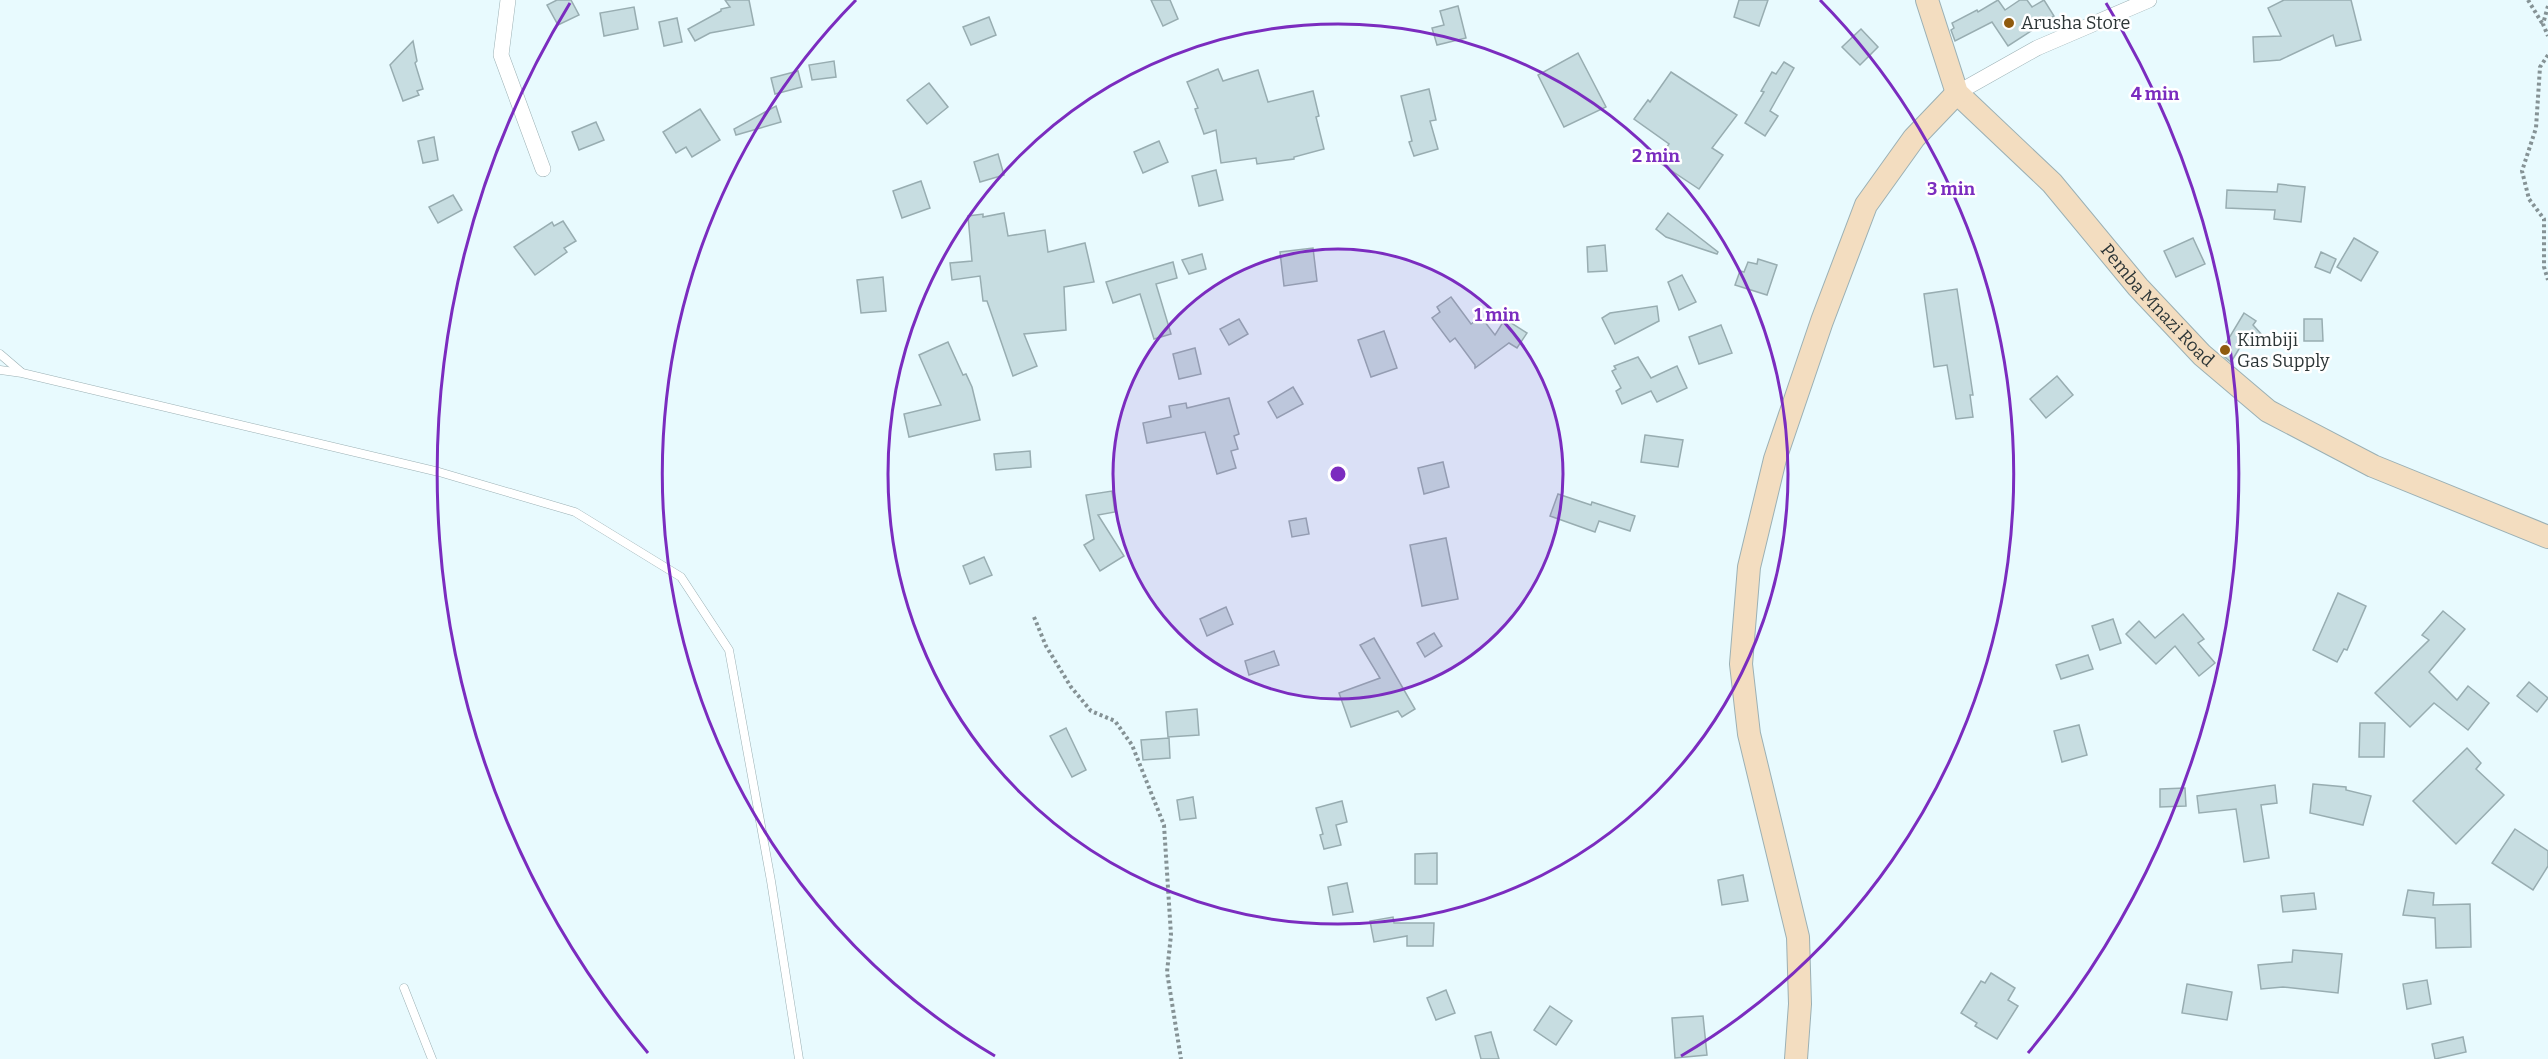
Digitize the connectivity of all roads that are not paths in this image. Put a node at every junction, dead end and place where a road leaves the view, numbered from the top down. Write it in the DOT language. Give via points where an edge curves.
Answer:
graph roads {
  1 [pos="508,0"];
  2 [pos="1927,0"];
  3 [pos="2149,0"];
  4 [pos="1957,93"];
  5 [pos="543,169"];
  6 [pos="0,354"];
  7 [pos="0,370"];
  8 [pos="22,373"];
  9 [pos="2548,537"];
  10 [pos="404,988"];
  11 [pos="432,1059"];
  12 [pos="799,1059"];
  13 [pos="1796,1059"];
  1 -- 5 [label="street" via="501,55"];
  2 -- 4 [label="street, Pemba Mnazi Road"];
  3 -- 4 [label="street" via="2037,48"];
  4 -- 9 [label="street, Pemba Mnazi Road" via="2052,183 2138,287 2202,355 2268,411 2373,466"];
  4 -- 13 [label="street" via="1914,138 1866,205 1775,459 1749,567 1742,664 1749,734 1798,937 1800,1004"];
  6 -- 8 [label="lane"];
  7 -- 8 [label="lane"];
  8 -- 12 [label="lane" via="439,472 575,512 681,577 729,650"];
  10 -- 11 [label="lane"];
}
